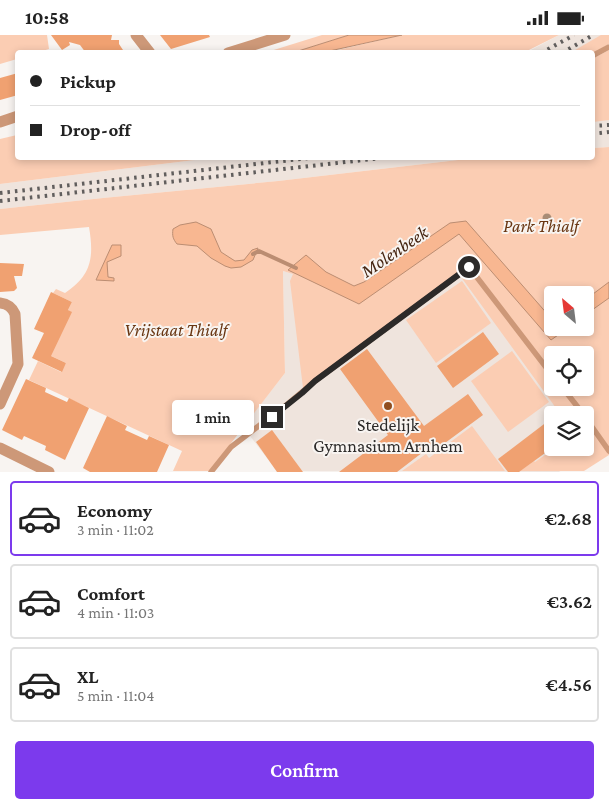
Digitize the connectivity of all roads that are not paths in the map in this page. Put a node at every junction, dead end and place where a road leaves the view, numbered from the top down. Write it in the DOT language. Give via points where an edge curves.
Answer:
graph roads {
  1 [pos="136,35"];
  2 [pos="282,35"];
  3 [pos="609,47"];
  4 [pos="148,50"];
  5 [pos="237,50"];
  6 [pos="595,54"];
  7 [pos="15,117"];
  8 [pos="0,122"];
  9 [pos="0,303"];
  10 [pos="544,365"];
  11 [pos="569,396"];
  12 [pos="0,404"];
  13 [pos="576,406"];
  14 [pos="594,430"];
  15 [pos="0,449"];
  16 [pos="609,451"];
  17 [pos="49,471"];
  18 [pos="211,471"];
  1 -- 4 [label="street"];
  2 -- 5 [label="street"];
  3 -- 6 [label="lane"];
  7 -- 8 [label="street"];
  9 -- 12 [label="street" via="7,304 16,314 18,364"];
  10 -- 18 [label="lane" via="469,267 231,447"];
  11 -- 13 [label="lane"];
  14 -- 16 [label="lane"];
  15 -- 17 [label="street"];
}
